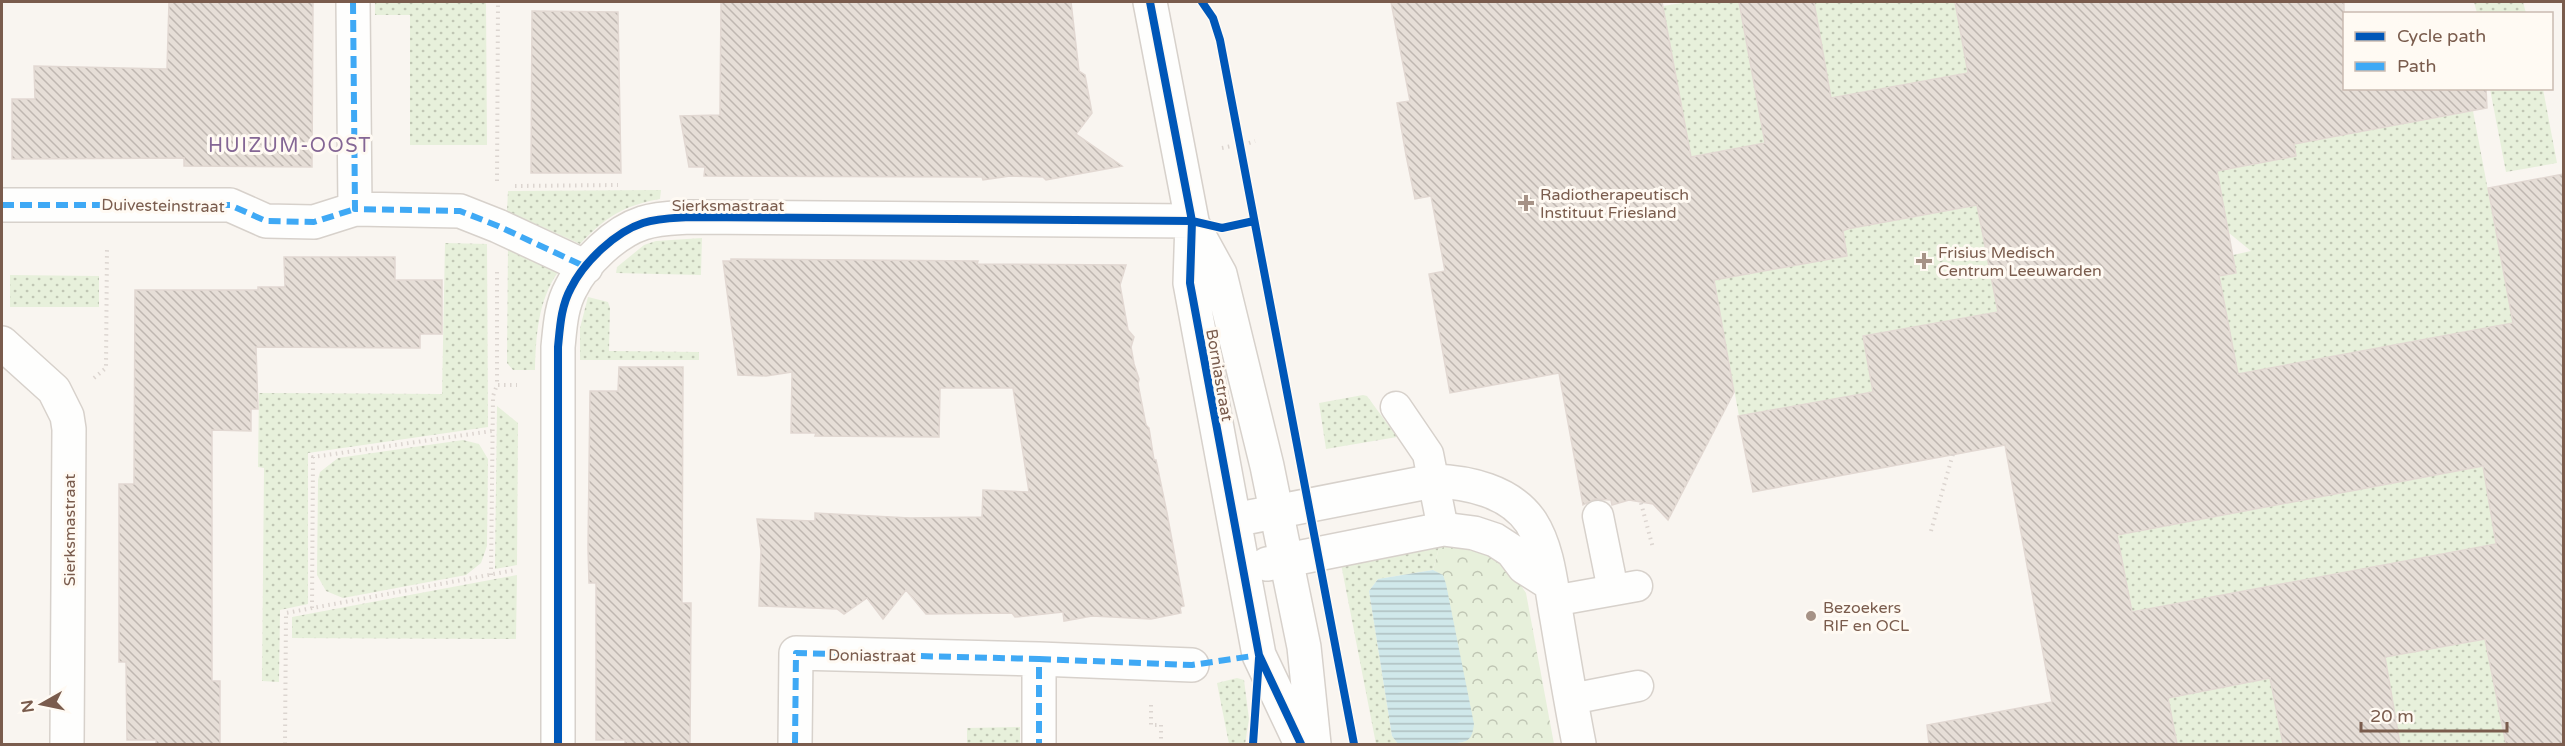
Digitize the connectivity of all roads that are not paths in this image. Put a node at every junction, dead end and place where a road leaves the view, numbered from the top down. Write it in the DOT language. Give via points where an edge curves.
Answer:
graph roads {
  1 [pos="353,2"];
  2 [pos="1150,2"];
  3 [pos="2,205"];
  4 [pos="355,209"];
  5 [pos="1192,221"];
  6 [pos="586,267"];
  7 [pos="2,343"];
  8 [pos="1396,407"];
  9 [pos="1433,481"];
  10 [pos="1278,511"];
  11 [pos="1598,516"];
  12 [pos="1234,520"];
  13 [pos="1443,529"];
  14 [pos="1288,560"];
  15 [pos="1243,569"];
  16 [pos="1552,592"];
  17 [pos="1039,658"];
  18 [pos="1192,665"];
  19 [pos="1638,686"];
  20 [pos="1571,699"];
  21 [pos="67,744"];
  22 [pos="558,744"];
  23 [pos="795,744"];
  24 [pos="1039,744"];
  25 [pos="1301,744"];
  26 [pos="1314,744"];
  27 [pos="1579,744"];
  1 -- 4 [label="street"];
  2 -- 5 [label="street, Borniastraat"];
  3 -- 4 [label="street, Duivesteinstraat" via="230,205 266,221 314,222"];
  4 -- 6 [label="street, Duivesteinstraat" via="460,211"];
  5 -- 6 [label="street, Sierksmastraat" via="657,219 629,229"];
  5 -- 10 [label="street, Borniastraat" via="1220,274"];
  5 -- 12 [label="street, Borniastraat" via="1190,284"];
  6 -- 22 [label="street, Sierksmastraat" via="570,288 561,315 558,347"];
  7 -- 21 [label="street, Sierksmastraat" via="54,390 69,429"];
  8 -- 9 [label="lane" via="1428,454"];
  9 -- 10 [label="street"];
  9 -- 13 [label="lane"];
  9 -- 16 [label="street" via="1458,482 1513,504 1530,522 1544,552"];
  10 -- 12 [label="street"];
  10 -- 14 [label="street, Borniastraat"];
  11 -- 16 [label="lane" via="1625,588"];
  12 -- 15 [label="street, Borniastraat"];
  13 -- 14 [label="street"];
  13 -- 16 [label="street" via="1495,540 1512,550 1524,567"];
  14 -- 15 [label="street"];
  14 -- 26 [label="street, Borniastraat" via="1304,647"];
  15 -- 25 [label="street, Borniastraat" via="1259,655"];
  16 -- 20 [label="street"];
  17 -- 18 [label="street, Doniastraat"];
  17 -- 23 [label="street, Doniastraat" via="796,653"];
  17 -- 24 [label="street"];
  19 -- 20 [label="lane"];
  20 -- 27 [label="street"];
}
